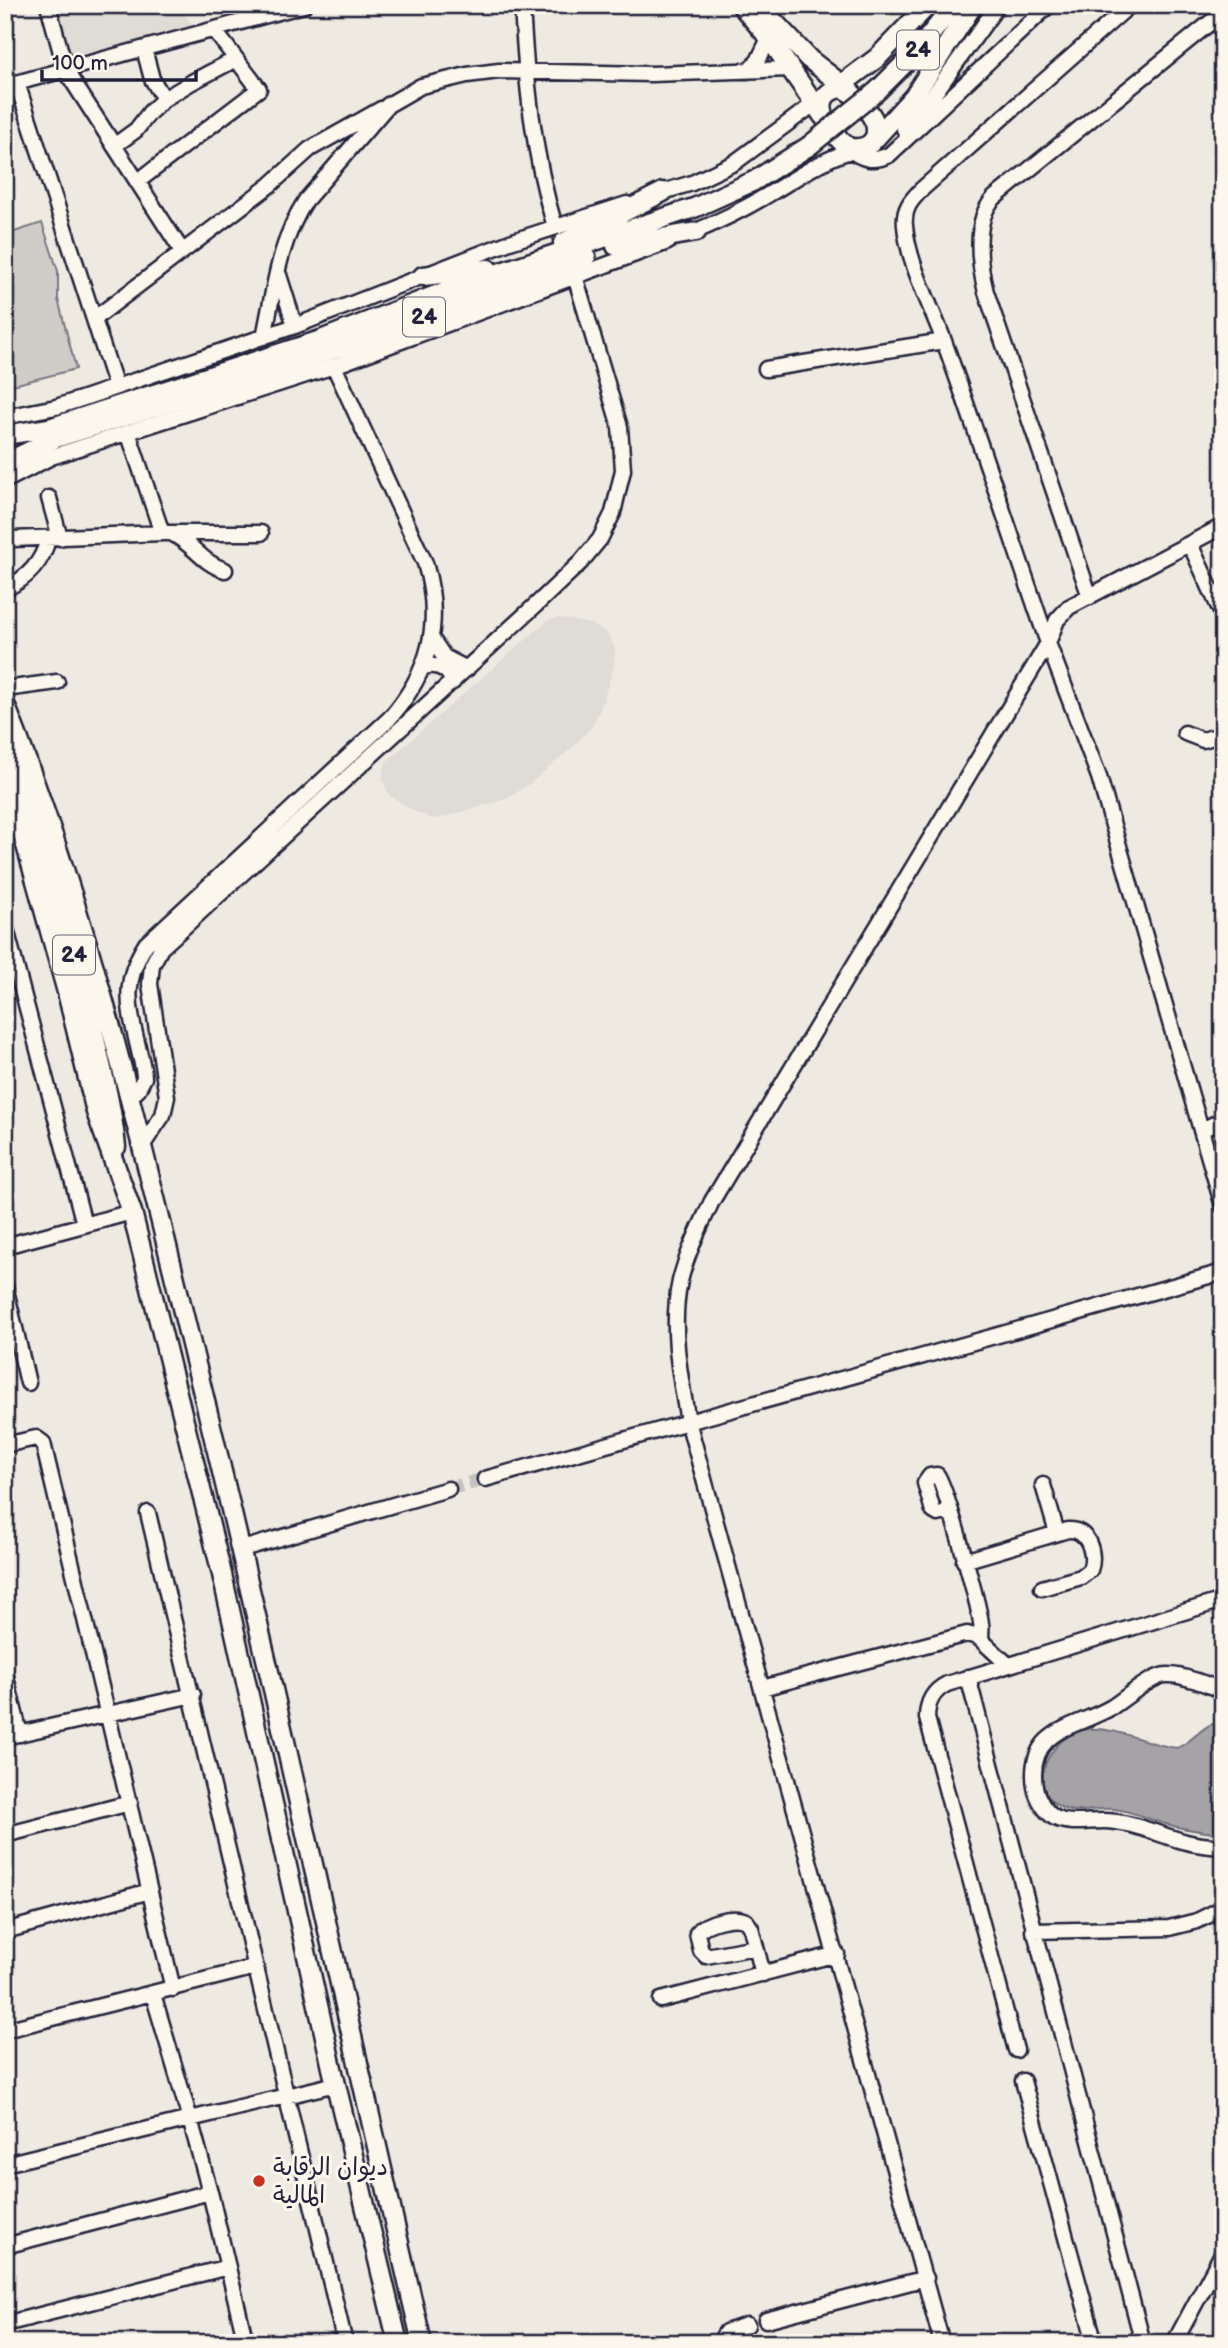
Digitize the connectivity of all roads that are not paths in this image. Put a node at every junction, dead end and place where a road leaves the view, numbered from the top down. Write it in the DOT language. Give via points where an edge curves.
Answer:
graph roads {
  1 [pos="48,5"];
  2 [pos="304,5"];
  3 [pos="522,5"];
  4 [pos="741,5"];
  5 [pos="758,5"];
  6 [pos="928,5"];
  7 [pos="954,5"];
  8 [pos="973,5"];
  9 [pos="998,5"];
  10 [pos="1049,5"];
  11 [pos="1129,5"];
  12 [pos="1223,19"];
  13 [pos="214,30"];
  14 [pos="769,38"];
  15 [pos="144,49"];
  16 [pos="236,59"];
  17 [pos="791,69"];
  18 [pos="66,71"];
  19 [pos="748,71"];
  20 [pos="526,72"];
  21 [pos="11,84"];
  22 [pos="832,96"];
  23 [pos="164,99"];
  24 [pos="388,105"];
  25 [pos="871,141"];
  26 [pos="114,146"];
  27 [pos="137,182"];
  28 [pos="663,192"];
  29 [pos="694,208"];
  30 [pos="555,227"];
  31 [pos="696,232"];
  32 [pos="616,246"];
  33 [pos="182,251"];
  34 [pos="530,268"];
  35 [pos="278,273"];
  36 [pos="423,276"];
  37 [pos="575,276"];
  38 [pos="501,303"];
  39 [pos="94,319"];
  40 [pos="295,326"];
  41 [pos="264,337"];
  42 [pos="944,341"];
  43 [pos="355,342"];
  44 [pos="374,351"];
  45 [pos="334,366"];
  46 [pos="766,369"];
  47 [pos="116,387"];
  48 [pos="146,403"];
  49 [pos="5,417"];
  50 [pos="128,432"];
  51 [pos="5,435"];
  52 [pos="8,474"];
  53 [pos="49,498"];
  54 [pos="1223,526"];
  55 [pos="167,533"];
  56 [pos="261,533"];
  57 [pos="54,538"];
  58 [pos="13,540"];
  59 [pos="1190,544"];
  60 [pos="225,570"];
  61 [pos="5,589"];
  62 [pos="1090,597"];
  63 [pos="1223,616"];
  64 [pos="432,639"];
  65 [pos="1048,643"];
  66 [pos="424,667"];
  67 [pos="467,669"];
  68 [pos="57,682"];
  69 [pos="453,682"];
  70 [pos="5,689"];
  71 [pos="5,705"];
  72 [pos="1185,733"];
  73 [pos="1223,734"];
  74 [pos="5,750"];
  75 [pos="5,786"];
  76 [pos="12,822"];
  77 [pos="5,925"];
  78 [pos="129,1096"];
  79 [pos="1223,1120"];
  80 [pos="1201,1130"];
  81 [pos="142,1146"];
  82 [pos="117,1167"];
  83 [pos="1223,1206"];
  84 [pos="132,1212"];
  85 [pos="84,1224"];
  86 [pos="5,1246"];
  87 [pos="1223,1272"];
  88 [pos="5,1286"];
  89 [pos="28,1383"];
  90 [pos="688,1421"];
  91 [pos="5,1445"];
  92 [pos="485,1479"];
  93 [pos="1044,1485"];
  94 [pos="448,1489"];
  95 [pos="951,1511"];
  96 [pos="148,1513"];
  97 [pos="1056,1533"];
  98 [pos="244,1556"];
  99 [pos="964,1561"];
  100 [pos="221,1570"];
  101 [pos="1042,1588"];
  102 [pos="1223,1600"];
  103 [pos="983,1643"];
  104 [pos="1007,1664"];
  105 [pos="5,1673"];
  106 [pos="975,1675"];
  107 [pos="762,1688"];
  108 [pos="1223,1692"];
  109 [pos="193,1695"];
  110 [pos="109,1714"];
  111 [pos="20,1734"];
  112 [pos="5,1737"];
  113 [pos="130,1803"];
  114 [pos="5,1835"];
  115 [pos="1223,1847"];
  116 [pos="150,1891"];
  117 [pos="1223,1908"];
  118 [pos="5,1931"];
  119 [pos="1033,1931"];
  120 [pos="755,1947"];
  121 [pos="837,1954"];
  122 [pos="256,1967"];
  123 [pos="763,1974"];
  124 [pos="173,1989"];
  125 [pos="153,1994"];
  126 [pos="661,2000"];
  127 [pos="5,2030"];
  128 [pos="1016,2050"];
  129 [pos="1023,2081"];
  130 [pos="336,2084"];
  131 [pos="286,2095"];
  132 [pos="190,2119"];
  133 [pos="5,2164"];
  134 [pos="210,2192"];
  135 [pos="5,2246"];
  136 [pos="1223,2252"];
  137 [pos="228,2267"];
  138 [pos="926,2278"];
  139 [pos="766,2320"];
  140 [pos="5,2324"];
  141 [pos="747,2325"];
  142 [pos="245,2339"];
  143 [pos="218,2343"];
  144 [pos="345,2343"];
  145 [pos="398,2343"];
  146 [pos="422,2343"];
  147 [pos="719,2343"];
  148 [pos="942,2343"];
  149 [pos="1095,2343"];
  150 [pos="1143,2343"];
  151 [pos="1174,2343"];
  1 -- 18 [label="street"];
  2 -- 13 [label="street"];
  3 -- 20 [label="street"];
  4 -- 14 [label="main road"];
  5 -- 22 [label="main road" via="809,59"];
  6 -- 22 [label="main road"];
  7 -- 29 [label="main road, 24, bridge" via="918,50 844,120 754,181"];
  8 -- 25 [label="main road" via="914,96"];
  9 -- 25 [label="street" via="928,104"];
  10 -- 25 [label="street"];
  11 -- 42 [label="street" via="909,202 906,234"];
  12 -- 62 [label="street" via="1212,22 994,198 981,221 984,284"];
  13 -- 15 [label="street"];
  13 -- 16 [label="street"];
  14 -- 17 [label="main road"];
  14 -- 19 [label="street"];
  15 -- 18 [label="street"];
  15 -- 23 [label="street" via="152,79"];
  16 -- 23 [label="street"];
  16 -- 27 [label="street" via="259,89"];
  17 -- 19 [label="street"];
  17 -- 22 [label="main road"];
  18 -- 21 [label="street"];
  18 -- 26 [label="street"];
  19 -- 20 [label="street"];
  20 -- 24 [label="street" via="446,79 414,89"];
  20 -- 30 [label="street" via="537,159"];
  21 -- 39 [label="street"];
  22 -- 25 [label="main road"];
  22 -- 25 [label="main road" via="857,97"];
  22 -- 28 [label="street" via="734,163"];
  23 -- 26 [label="street"];
  24 -- 33 [label="street" via="310,149"];
  24 -- 35 [label="street" via="300,209 286,237"];
  25 -- 31 [label="street" via="827,159"];
  26 -- 27 [label="street"];
  27 -- 33 [label="street"];
  28 -- 30 [label="street"];
  28 -- 34 [label="main road" via="575,237"];
  29 -- 32 [label="main road, 24"];
  29 -- 34 [label="main road, 24"];
  30 -- 36 [label="street"];
  31 -- 32 [label="main road"];
  31 -- 37 [label="street"];
  32 -- 34 [label="main road, 24"];
  33 -- 39 [label="street"];
  34 -- 36 [label="main road"];
  34 -- 38 [label="main road"];
  34 -- 43 [label="main road, 24"];
  34 -- 48 [label="main road, 24" via="462,285"];
  35 -- 40 [label="street"];
  35 -- 41 [label="street"];
  36 -- 40 [label="street"];
  37 -- 38 [label="street"];
  37 -- 67 [label="street" via="620,426 623,470 618,499 591,551"];
  38 -- 44 [label="street"];
  39 -- 47 [label="street"];
  40 -- 41 [label="street"];
  41 -- 47 [label="street"];
  42 -- 46 [label="street"];
  42 -- 65 [label="street"];
  43 -- 44 [label="main road"];
  43 -- 48 [label="main road, 24"];
  44 -- 45 [label="street"];
  45 -- 50 [label="street"];
  45 -- 64 [label="street" via="425,563 433,593"];
  47 -- 49 [label="street" via="56,407"];
  48 -- 51 [label="main road, 24"];
  48 -- 52 [label="main road, 24" via="55,438"];
  50 -- 52 [label="street"];
  50 -- 55 [label="street"];
  53 -- 57 [label="street"];
  54 -- 59 [label="street"];
  55 -- 56 [label="street"];
  55 -- 57 [label="street"];
  55 -- 60 [label="street"];
  57 -- 58 [label="street"];
  57 -- 61 [label="street" via="31,572"];
  59 -- 62 [label="street"];
  59 -- 63 [label="street"];
  62 -- 65 [label="street" via="1062,612"];
  64 -- 66 [label="street"];
  64 -- 67 [label="street" via="444,657"];
  65 -- 80 [label="street" via="1099,777"];
  65 -- 90 [label="street" via="712,1201 691,1248 677,1307 677,1346"];
  66 -- 69 [label="street" via="442,667"];
  66 -- 78 [label="street" via="389,719 146,944 128,991 144,1078"];
  67 -- 69 [label="street"];
  68 -- 70 [label="street"];
  69 -- 81 [label="street" via="161,948 152,965 150,984 167,1097 163,1115"];
  71 -- 78 [label="main road" via="70,883"];
  72 -- 73 [label="street" via="1203,740"];
  74 -- 82 [label="main road, 24" via="69,935 108,1096"];
  75 -- 76 [label="main road"];
  76 -- 82 [label="main road" via="68,992 90,1091"];
  77 -- 85 [label="street"];
  78 -- 81 [label="main road"];
  79 -- 80 [label="street"];
  80 -- 83 [label="street"];
  81 -- 98 [label="main road"];
  82 -- 84 [label="main road"];
  84 -- 85 [label="street"];
  84 -- 100 [label="main road"];
  85 -- 86 [label="street"];
  87 -- 90 [label="street"];
  88 -- 89 [label="street"];
  90 -- 92 [label="street"];
  90 -- 107 [label="street"];
  91 -- 110 [label="street" via="36,1438 43,1443"];
  93 -- 97 [label="street"];
  94 -- 98 [label="street"];
  95 -- 99 [label="street"];
  96 -- 109 [label="street"];
  97 -- 99 [label="street"];
  97 -- 101 [label="street" via="1075,1530 1085,1535 1092,1567 1081,1577"];
  98 -- 100 [label="main road"];
  98 -- 146 [label="main road"];
  99 -- 103 [label="street"];
  100 -- 130 [label="main road"];
  102 -- 104 [label="street"];
  103 -- 104 [label="street"];
  103 -- 106 [label="street"];
  103 -- 107 [label="street" via="967,1634"];
  104 -- 106 [label="street"];
  105 -- 111 [label="street"];
  106 -- 119 [label="street"];
  106 -- 128 [label="street" via="937,1690 927,1718"];
  107 -- 121 [label="street"];
  108 -- 115 [label="street" via="1174,1675 1160,1676 1109,1709 1057,1732 1041,1750 1035,1779 1043,1806 1061,1820 1119,1822 1186,1842"];
  109 -- 110 [label="street"];
  109 -- 122 [label="street"];
  110 -- 111 [label="street"];
  110 -- 113 [label="street"];
  111 -- 112 [label="street"];
  113 -- 114 [label="street"];
  113 -- 116 [label="street"];
  116 -- 118 [label="street"];
  116 -- 124 [label="street"];
  117 -- 119 [label="street" via="1169,1928"];
  119 -- 150 [label="street"];
  120 -- 123 [label="street"];
  121 -- 123 [label="street"];
  121 -- 138 [label="street"];
  122 -- 124 [label="street"];
  122 -- 131 [label="street"];
  123 -- 126 [label="street"];
  124 -- 125 [label="street"];
  125 -- 127 [label="street"];
  125 -- 132 [label="street"];
  129 -- 149 [label="street"];
  130 -- 131 [label="street"];
  130 -- 145 [label="main road"];
  131 -- 132 [label="street"];
  131 -- 144 [label="street"];
  132 -- 133 [label="street"];
  132 -- 134 [label="street"];
  134 -- 135 [label="street"];
  134 -- 137 [label="street"];
  136 -- 151 [label="street"];
  137 -- 140 [label="street"];
  137 -- 142 [label="street"];
  138 -- 139 [label="street"];
  138 -- 148 [label="street"];
  141 -- 147 [label="street" via="726,2332"];
  142 -- 143 [label="street"];
}
